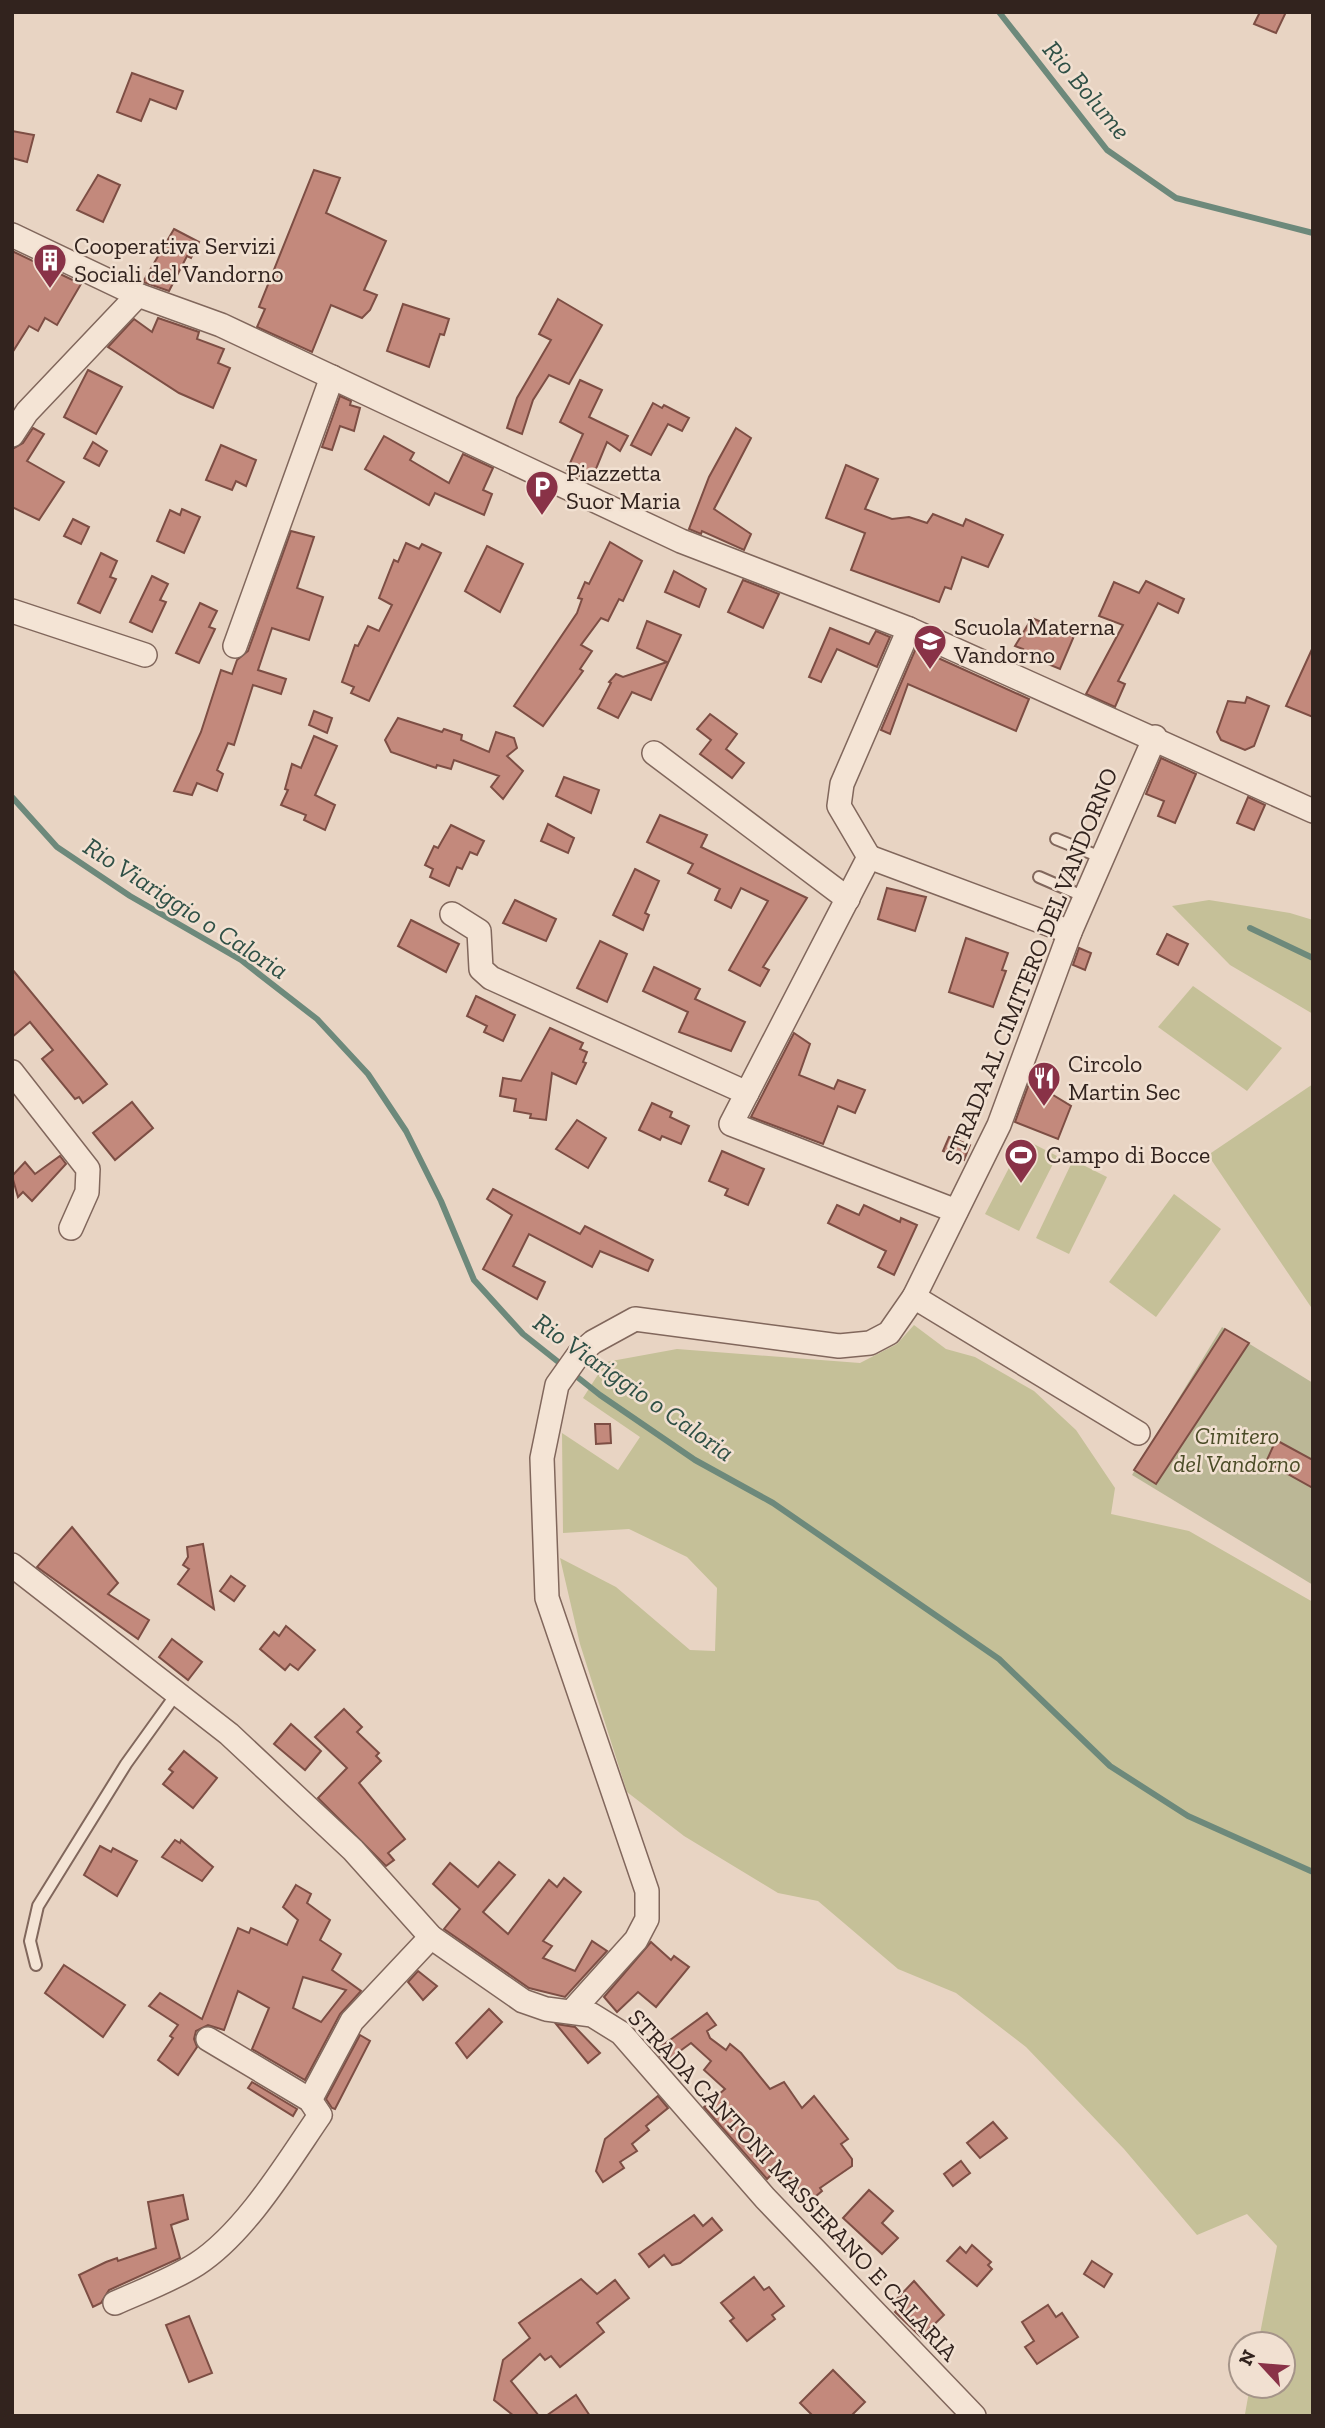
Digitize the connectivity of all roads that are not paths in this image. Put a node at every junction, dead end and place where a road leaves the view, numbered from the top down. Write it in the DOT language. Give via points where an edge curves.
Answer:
graph roads {
  1 [pos="12,235"];
  2 [pos="138,295"];
  3 [pos="332,377"];
  4 [pos="12,435"];
  5 [pos="12,611"];
  6 [pos="909,629"];
  7 [pos="235,646"];
  8 [pos="145,655"];
  9 [pos="1155,737"];
  10 [pos="654,753"];
  11 [pos="1313,811"];
  12 [pos="1056,839"];
  13 [pos="869,857"];
  14 [pos="1102,858"];
  15 [pos="1039,877"];
  16 [pos="1085,897"];
  17 [pos="848,899"];
  18 [pos="452,914"];
  19 [pos="1070,932"];
  20 [pos="12,1072"];
  21 [pos="747,1093"];
  22 [pos="956,1211"];
  23 [pos="71,1228"];
  24 [pos="914,1297"];
  25 [pos="1138,1433"];
  26 [pos="12,1565"];
  27 [pos="177,1693"];
  28 [pos="431,1937"];
  29 [pos="36,1965"];
  30 [pos="573,2010"];
  31 [pos="208,2039"];
  32 [pos="310,2100"];
  33 [pos="114,2303"];
  34 [pos="974,2416"];
  1 -- 2 [label="street"];
  2 -- 3 [label="street" via="221,325"];
  2 -- 4 [label="street" via="27,412"];
  3 -- 6 [label="street" via="681,541"];
  3 -- 7 [label="street"];
  5 -- 8 [label="street"];
  6 -- 9 [label="street"];
  6 -- 13 [label="street" via="842,784 839,806"];
  9 -- 11 [label="street"];
  9 -- 14 [label="street, STRADA AL CIMITERO DEL VANDORNO"];
  10 -- 17 [label="street"];
  12 -- 14 [label="lane"];
  13 -- 17 [label="street"];
  13 -- 19 [label="street"];
  14 -- 16 [label="street, STRADA AL CIMITERO DEL VANDORNO"];
  15 -- 16 [label="lane"];
  16 -- 19 [label="street, STRADA AL CIMITERO DEL VANDORNO"];
  17 -- 21 [label="street"];
  18 -- 21 [label="street" via="479,931 481,969 491,978"];
  19 -- 22 [label="street, STRADA AL CIMITERO DEL VANDORNO" via="999,1125"];
  20 -- 23 [label="street" via="88,1169 87,1192"];
  21 -- 22 [label="street" via="731,1124"];
  22 -- 24 [label="street, STRADA AL CIMITERO DEL VANDORNO"];
  24 -- 25 [label="street"];
  24 -- 30 [label="street, STRADA AL CIMITERO DEL VANDORNO" via="889,1333 870,1343 839,1346 635,1319 593,1342 558,1385 542,1458 547,1598 647,1891 647,1919 636,1940"];
  26 -- 27 [label="street, STRADA CANTONI MASSERANO E CALARIA"];
  27 -- 28 [label="street, STRADA CANTONI MASSERANO E CALARIA" via="229,1734 354,1850"];
  27 -- 29 [label="lane" via="126,1763 38,1906 30,1941"];
  28 -- 30 [label="street, STRADA CANTONI MASSERANO E CALARIA" via="523,2001"];
  28 -- 32 [label="street" via="352,2021"];
  30 -- 34 [label="street, STRADA CANTONI MASSERANO E CALARIA" via="592,2015 621,2033 765,2198"];
  31 -- 32 [label="street"];
  32 -- 33 [label="street" via="320,2115 230,2234 198,2263"];
}
